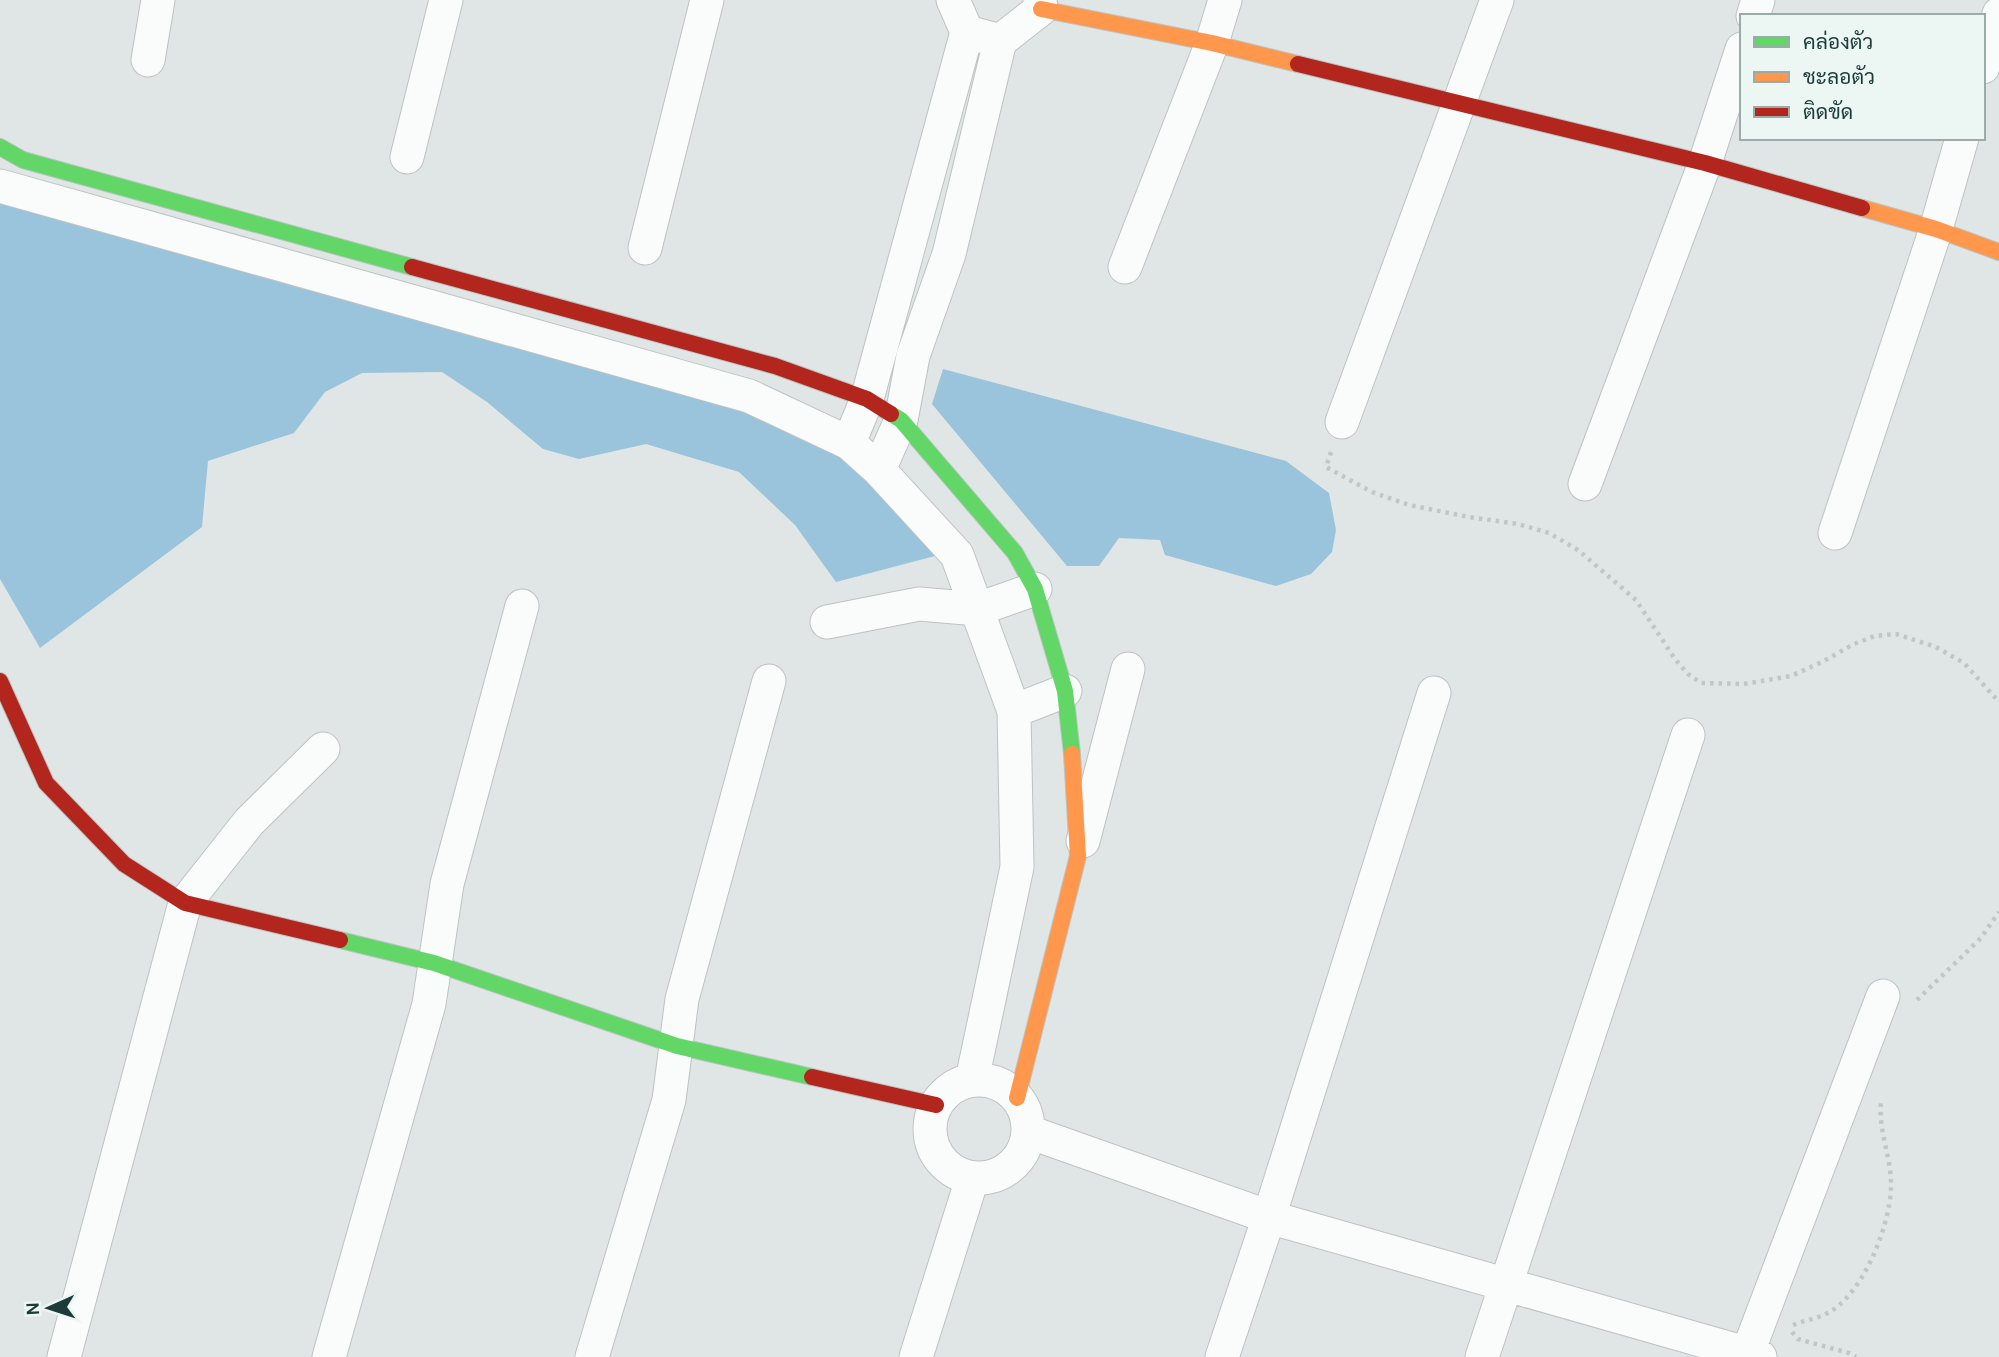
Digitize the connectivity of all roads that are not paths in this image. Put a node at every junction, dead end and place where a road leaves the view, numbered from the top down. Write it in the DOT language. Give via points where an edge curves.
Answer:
graph roads {
  1 [pos="158,0"];
  2 [pos="446,0"];
  3 [pos="707,0"];
  4 [pos="954,0"];
  5 [pos="1225,0"];
  6 [pos="1497,0"];
  7 [pos="1041,5"];
  8 [pos="1999,14"];
  9 [pos="967,32"];
  10 [pos="1000,41"];
  11 [pos="1212,43"];
  12 [pos="1740,55"];
  13 [pos="148,60"];
  14 [pos="1985,60"];
  15 [pos="1457,104"];
  16 [pos="1961,140"];
  17 [pos="0,147"];
  18 [pos="407,157"];
  19 [pos="1705,163"];
  20 [pos="0,186"];
  21 [pos="1936,229"];
  22 [pos="333,245"];
  23 [pos="645,248"];
  24 [pos="1999,252"];
  25 [pos="1125,267"];
  26 [pos="331,280"];
  27 [pos="867,399"];
  28 [pos="901,420"];
  29 [pos="1342,422"];
  30 [pos="849,443"];
  31 [pos="879,470"];
  32 [pos="1585,484"];
  33 [pos="1835,533"];
  34 [pos="1035,589"];
  35 [pos="522,606"];
  36 [pos="978,609"];
  37 [pos="827,622"];
  38 [pos="1128,670"];
  39 [pos="769,681"];
  40 [pos="0,683"];
  41 [pos="1065,691"];
  42 [pos="1434,693"];
  43 [pos="1014,711"];
  44 [pos="1688,735"];
  45 [pos="323,749"];
  46 [pos="1078,856"];
  47 [pos="185,903"];
  48 [pos="434,963"];
  49 [pos="1898,1000"];
  50 [pos="677,1046"];
  51 [pos="972,1080"];
  52 [pos="1017,1098"];
  53 [pos="936,1105"];
  54 [pos="1029,1132"];
  55 [pos="972,1178"];
  56 [pos="1269,1217"];
  57 [pos="1507,1284"];
  58 [pos="1751,1356"];
  59 [pos="64,1357"];
  60 [pos="329,1357"];
  61 [pos="592,1357"];
  62 [pos="916,1357"];
  63 [pos="1222,1357"];
  64 [pos="1482,1357"];
  1 -- 13 [label="street"];
  2 -- 18 [label="street"];
  3 -- 23 [label="street"];
  4 -- 9 [label="street"];
  5 -- 11 [label="street"];
  6 -- 15 [label="street"];
  7 -- 10 [label="street"];
  7 -- 11 [label="street"];
  8 -- 14 [label="street"];
  9 -- 10 [label="street"];
  9 -- 27 [label="street"];
  10 -- 28 [label="street" via="949,254 914,356"];
  11 -- 15 [label="street"];
  11 -- 25 [label="street"];
  12 -- 19 [label="street"];
  15 -- 19 [label="street"];
  15 -- 29 [label="street"];
  16 -- 21 [label="street"];
  17 -- 22 [label="street" via="23,160"];
  19 -- 21 [label="street"];
  19 -- 32 [label="street"];
  20 -- 26 [label="street"];
  21 -- 24 [label="street"];
  21 -- 33 [label="street"];
  22 -- 26 [label="street"];
  22 -- 27 [label="street" via="775,366"];
  26 -- 30 [label="street" via="749,396"];
  27 -- 28 [label="street"];
  27 -- 30 [label="street"];
  28 -- 31 [label="street"];
  28 -- 34 [label="street" via="1015,553"];
  30 -- 31 [label="street"];
  31 -- 36 [label="street" via="957,555"];
  34 -- 36 [label="street"];
  34 -- 41 [label="street"];
  35 -- 48 [label="street" via="447,884"];
  36 -- 37 [label="street" via="919,604"];
  36 -- 43 [label="street"];
  38 -- 46 [label="street"];
  39 -- 50 [label="street" via="682,999"];
  40 -- 47 [label="street" via="46,783 124,864"];
  41 -- 43 [label="street"];
  41 -- 46 [label="street"];
  42 -- 56 [label="street"];
  43 -- 51 [label="street" via="1017,867"];
  44 -- 57 [label="street"];
  45 -- 47 [label="street" via="249,822"];
  46 -- 52 [label="street"];
  47 -- 48 [label="street"];
  47 -- 59 [label="street"];
  48 -- 50 [label="street"];
  48 -- 60 [label="street" via="429,1004"];
  49 -- 58 [label="street"];
  50 -- 53 [label="street"];
  50 -- 61 [label="street" via="669,1100"];
  51 -- 52 [label="street" via="989,1081"];
  51 -- 53 [label="street" via="946,1093"];
  52 -- 54 [label="street"];
  53 -- 55 [label="street" via="930,1135 935,1151 957,1174"];
  54 -- 55 [label="street" via="1025,1148 1004,1173"];
  54 -- 56 [label="street"];
  55 -- 62 [label="street"];
  56 -- 57 [label="street"];
  56 -- 63 [label="street"];
  57 -- 58 [label="street"];
  57 -- 64 [label="street"];
}
